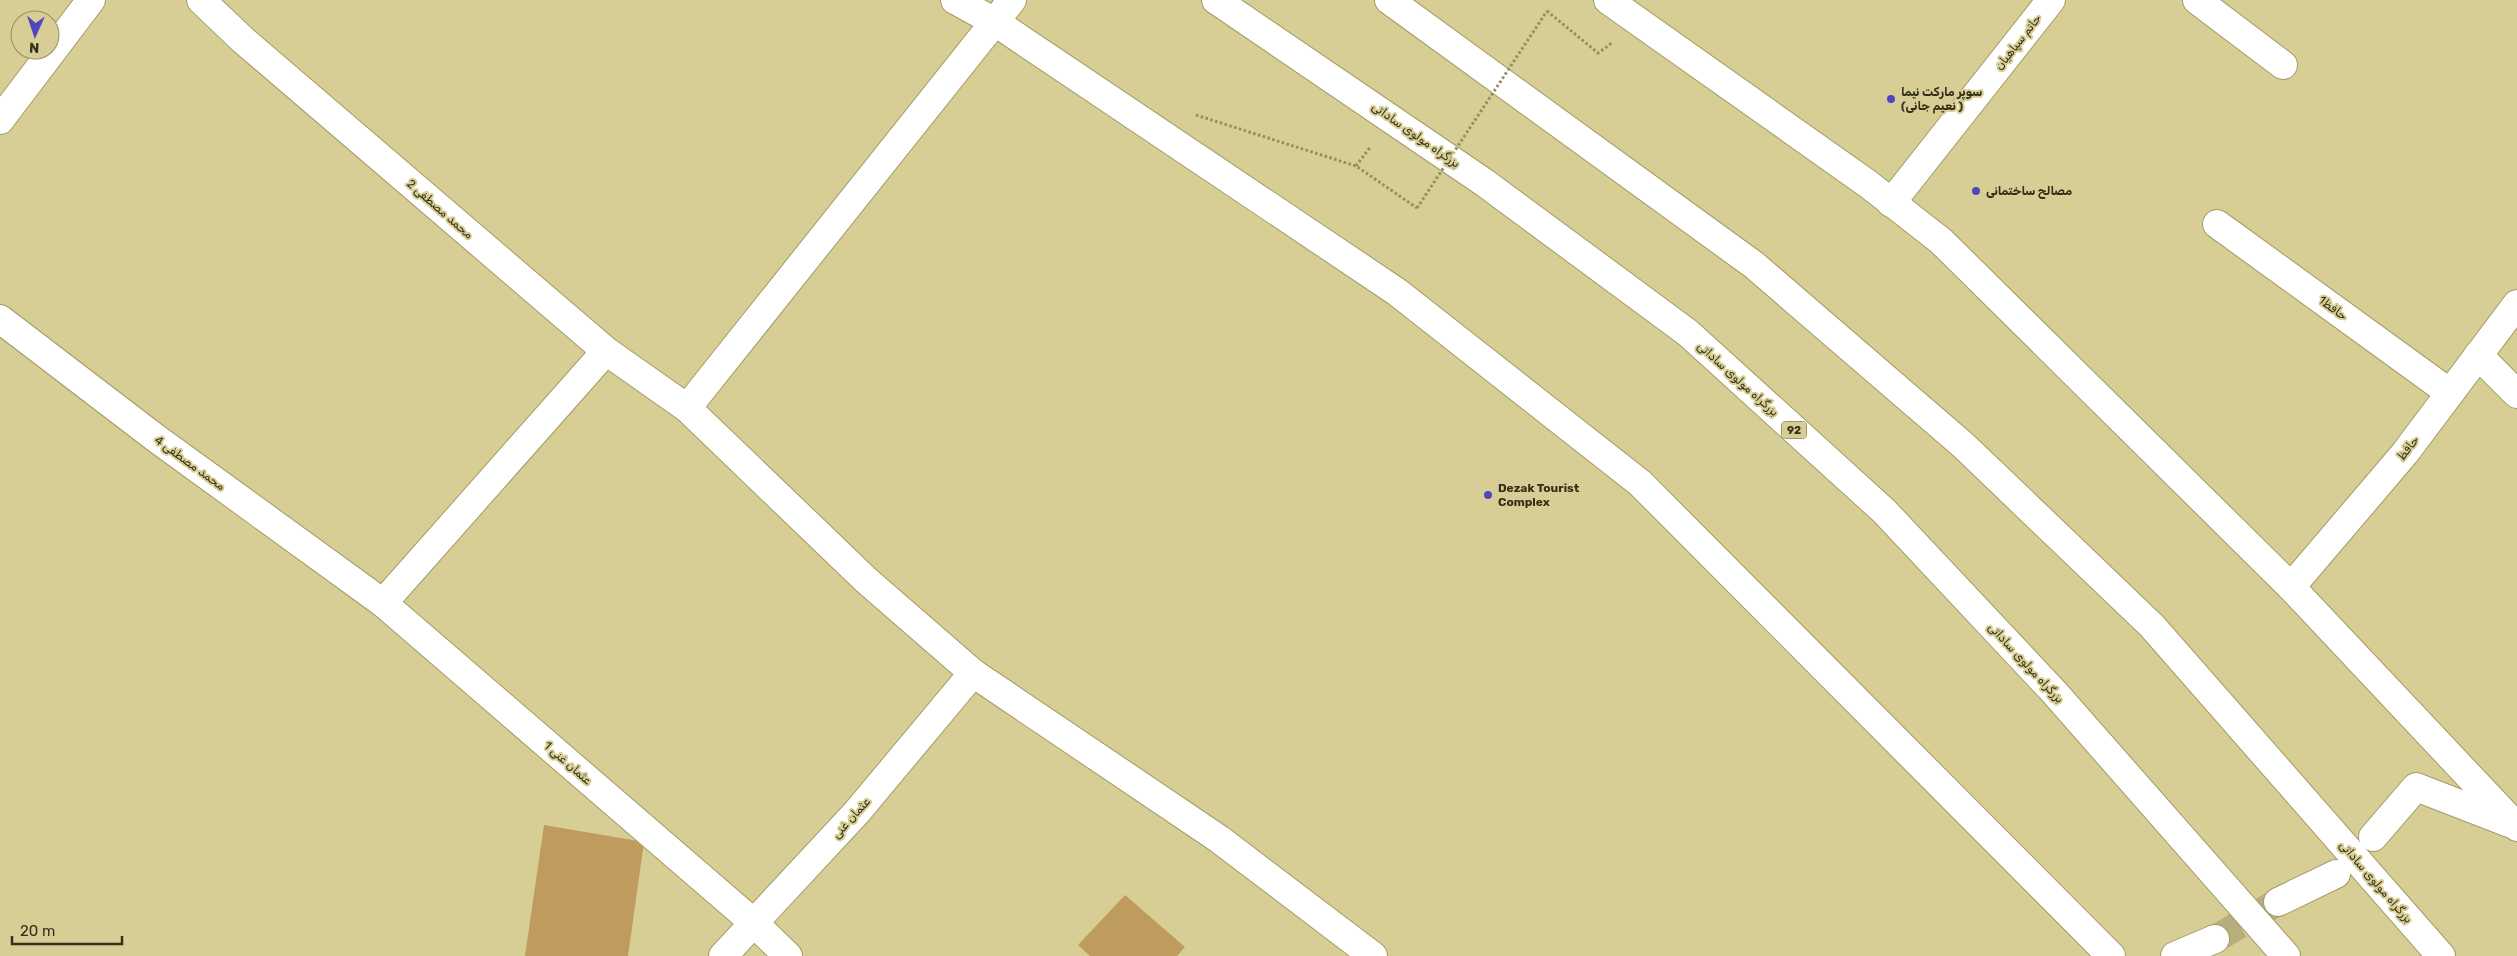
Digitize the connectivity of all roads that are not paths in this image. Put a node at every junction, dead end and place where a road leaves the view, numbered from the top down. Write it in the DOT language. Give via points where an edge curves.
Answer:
graph roads {
  1 [pos="91,0"];
  2 [pos="201,0"];
  3 [pos="955,0"];
  4 [pos="1012,0"];
  5 [pos="1216,0"];
  6 [pos="1389,0"];
  7 [pos="1608,0"];
  8 [pos="2051,0"];
  9 [pos="2197,0"];
  10 [pos="995,22"];
  11 [pos="2283,65"];
  12 [pos="0,120"];
  13 [pos="1891,203"];
  14 [pos="2217,224"];
  15 [pos="2517,304"];
  16 [pos="0,319"];
  17 [pos="606,351"];
  18 [pos="2478,355"];
  19 [pos="2450,393"];
  20 [pos="2517,394"];
  21 [pos="687,408"];
  22 [pos="2291,587"];
  23 [pos="383,603"];
  24 [pos="973,673"];
  25 [pos="2516,826"];
  26 [pos="2373,837"];
  27 [pos="2336,874"];
  28 [pos="2278,902"];
  29 [pos="754,923"];
  30 [pos="2215,939"];
  31 [pos="723,956"];
  32 [pos="788,956"];
  33 [pos="1373,956"];
  34 [pos="2111,956"];
  35 [pos="2175,956"];
  36 [pos="2286,956"];
  37 [pos="2441,956"];
  1 -- 12 [label="main road"];
  2 -- 17 [label="main road, محمد مصطفی 2" via="243,40"];
  3 -- 10 [label="main road"];
  4 -- 10 [label="main road"];
  5 -- 36 [label="main road, بزرگراه مولوی ساداتی / 92" via="1485,183 1688,334 1884,511 2054,692"];
  6 -- 37 [label="main road, بزرگراه مولوی ساداتی" via="1754,265 1963,446 2152,626"];
  7 -- 13 [label="main road"];
  8 -- 13 [label="main road, حاتم سپاهیان"];
  9 -- 11 [label="main road"];
  10 -- 21 [label="main road"];
  10 -- 34 [label="main road" via="1397,292 1640,483"];
  13 -- 22 [label="main road" via="1941,241"];
  14 -- 19 [label="main road, حافظ1"];
  15 -- 18 [label="main road, حافظ"];
  16 -- 23 [label="main road, محمد مصطفی 4" via="157,439"];
  17 -- 21 [label="main road, محمد مصطفی 2"];
  17 -- 23 [label="main road"];
  18 -- 19 [label="main road, حافظ"];
  18 -- 20 [label="main road"];
  19 -- 22 [label="main road, حافظ" via="2405,453"];
  21 -- 24 [label="main road, محمد مصطفی 2" via="866,580"];
  22 -- 25 [label="main road"];
  23 -- 29 [label="main road, عثمان غنی 1"];
  24 -- 29 [label="main road, عثمان غنی" via="858,812"];
  24 -- 33 [label="main road, محمد مصطفی 2" via="1219,839"];
  25 -- 26 [label="main road" via="2416,787"];
  27 -- 28 [label="main road"];
  29 -- 31 [label="main road, عثمان غنی"];
  29 -- 32 [label="main road, عثمان غنی 1"];
  30 -- 35 [label="main road"];
}
